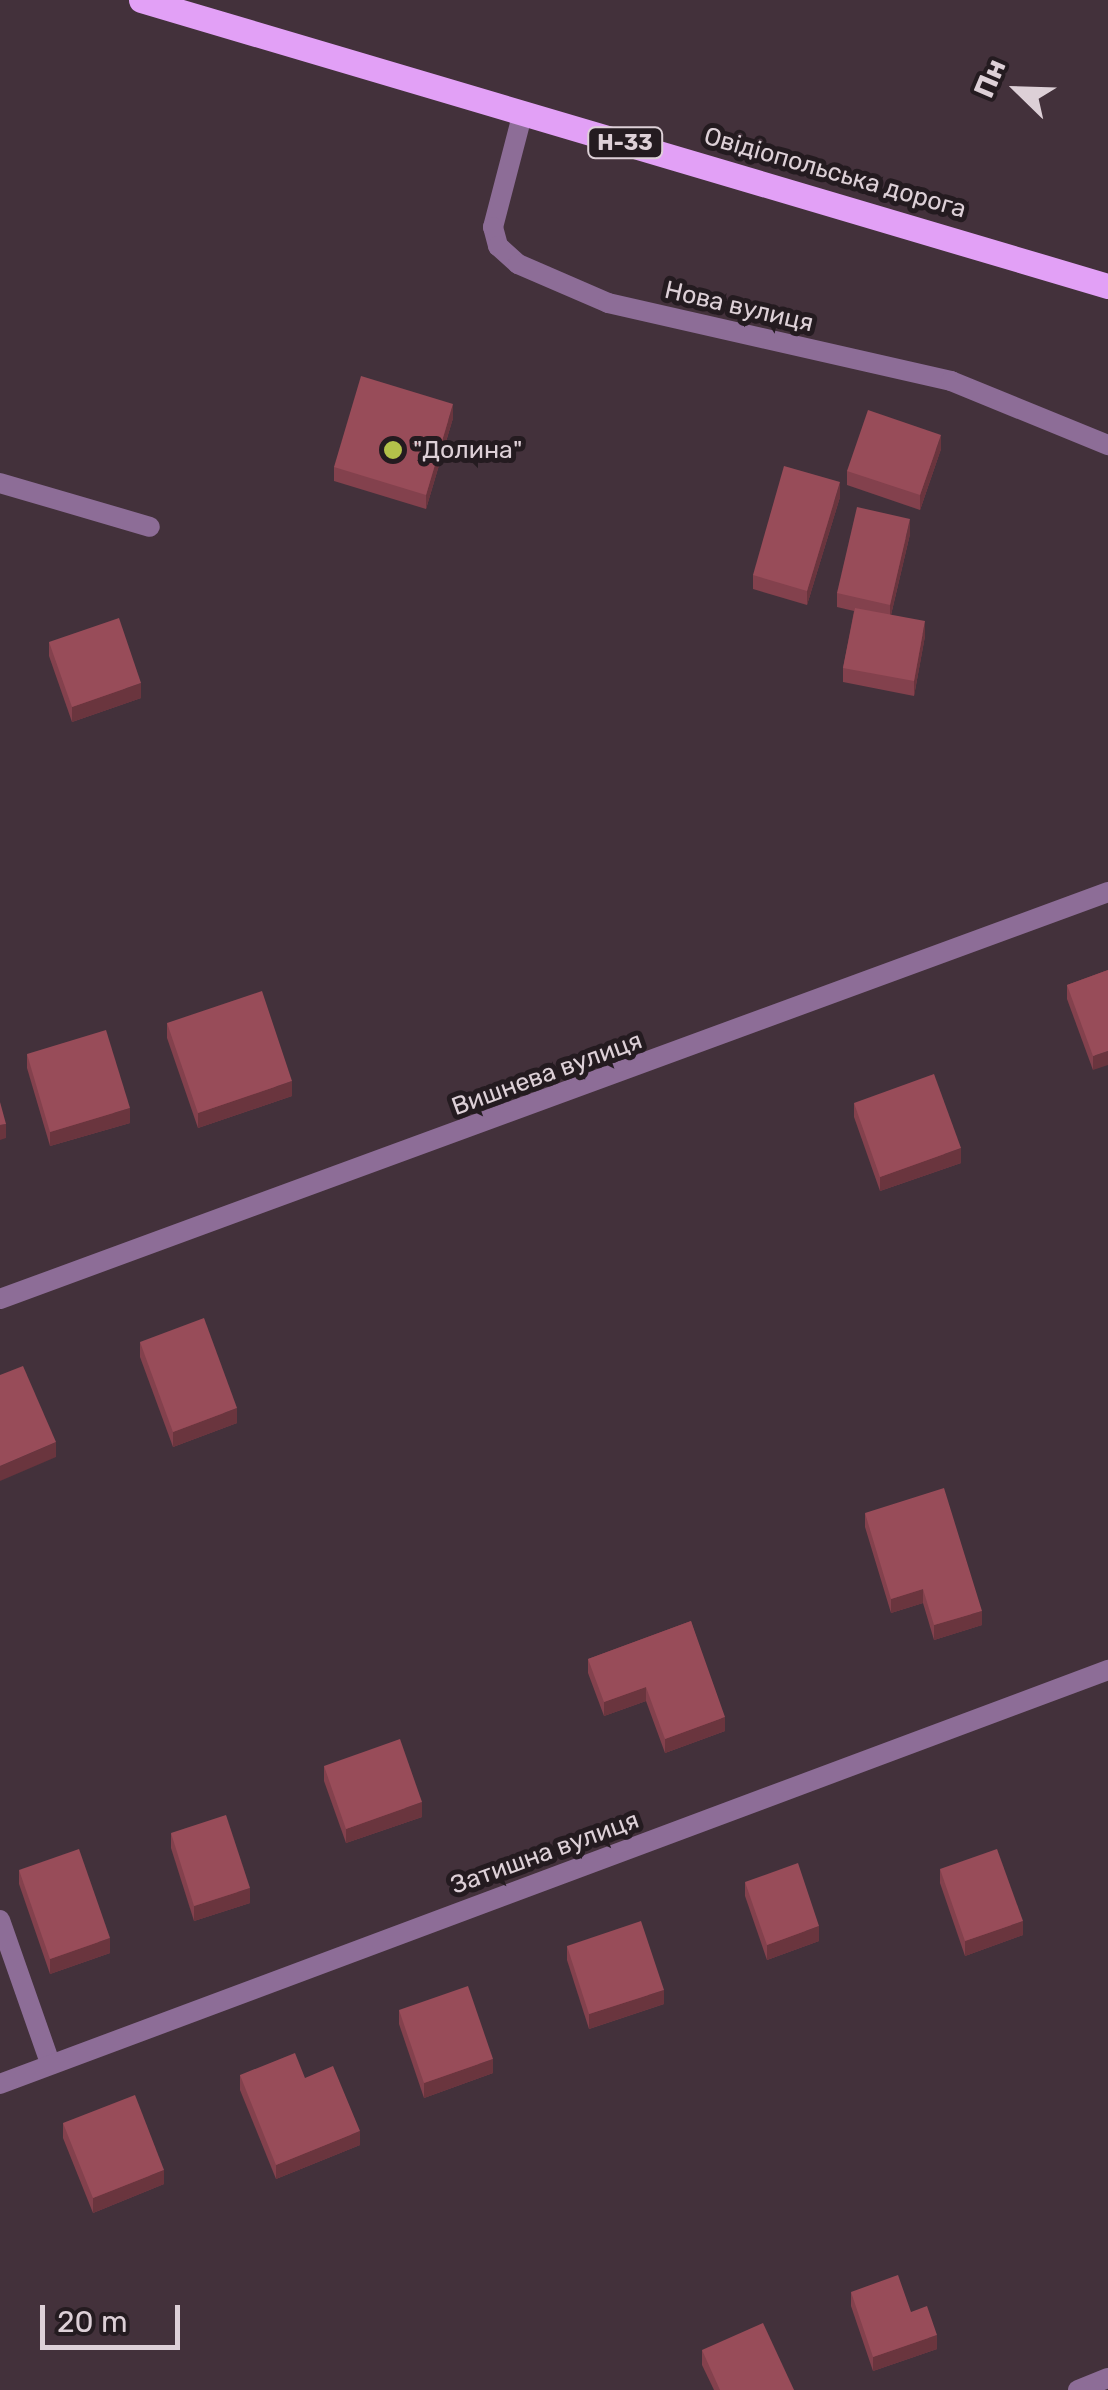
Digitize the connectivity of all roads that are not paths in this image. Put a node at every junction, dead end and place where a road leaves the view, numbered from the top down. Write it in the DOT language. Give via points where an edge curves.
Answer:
graph roads {
  1 [pos="141,0"];
  2 [pos="522,112"];
  3 [pos="1108,286"];
  4 [pos="1108,445"];
  5 [pos="0,483"];
  6 [pos="150,527"];
  7 [pos="1108,892"];
  8 [pos="0,1299"];
  9 [pos="1108,1670"];
  10 [pos="0,1920"];
  11 [pos="50,2064"];
  12 [pos="0,2084"];
  13 [pos="1108,2378"];
  14 [pos="1078,2390"];
  1 -- 2 [label="main road, Овідіопольська дорога / Н-33"];
  2 -- 3 [label="main road, Овідіопольська дорога / Н-33"];
  2 -- 4 [label="street, Нова вулиця" via="493,227 498,246 518,264 608,303 951,381"];
  5 -- 6 [label="street"];
  7 -- 8 [label="street, Вишнева вулиця"];
  9 -- 11 [label="street, Затишна вулиця"];
  10 -- 11 [label="street"];
  11 -- 12 [label="street, Затишна вулиця"];
  13 -- 14 [label="street"];
}
